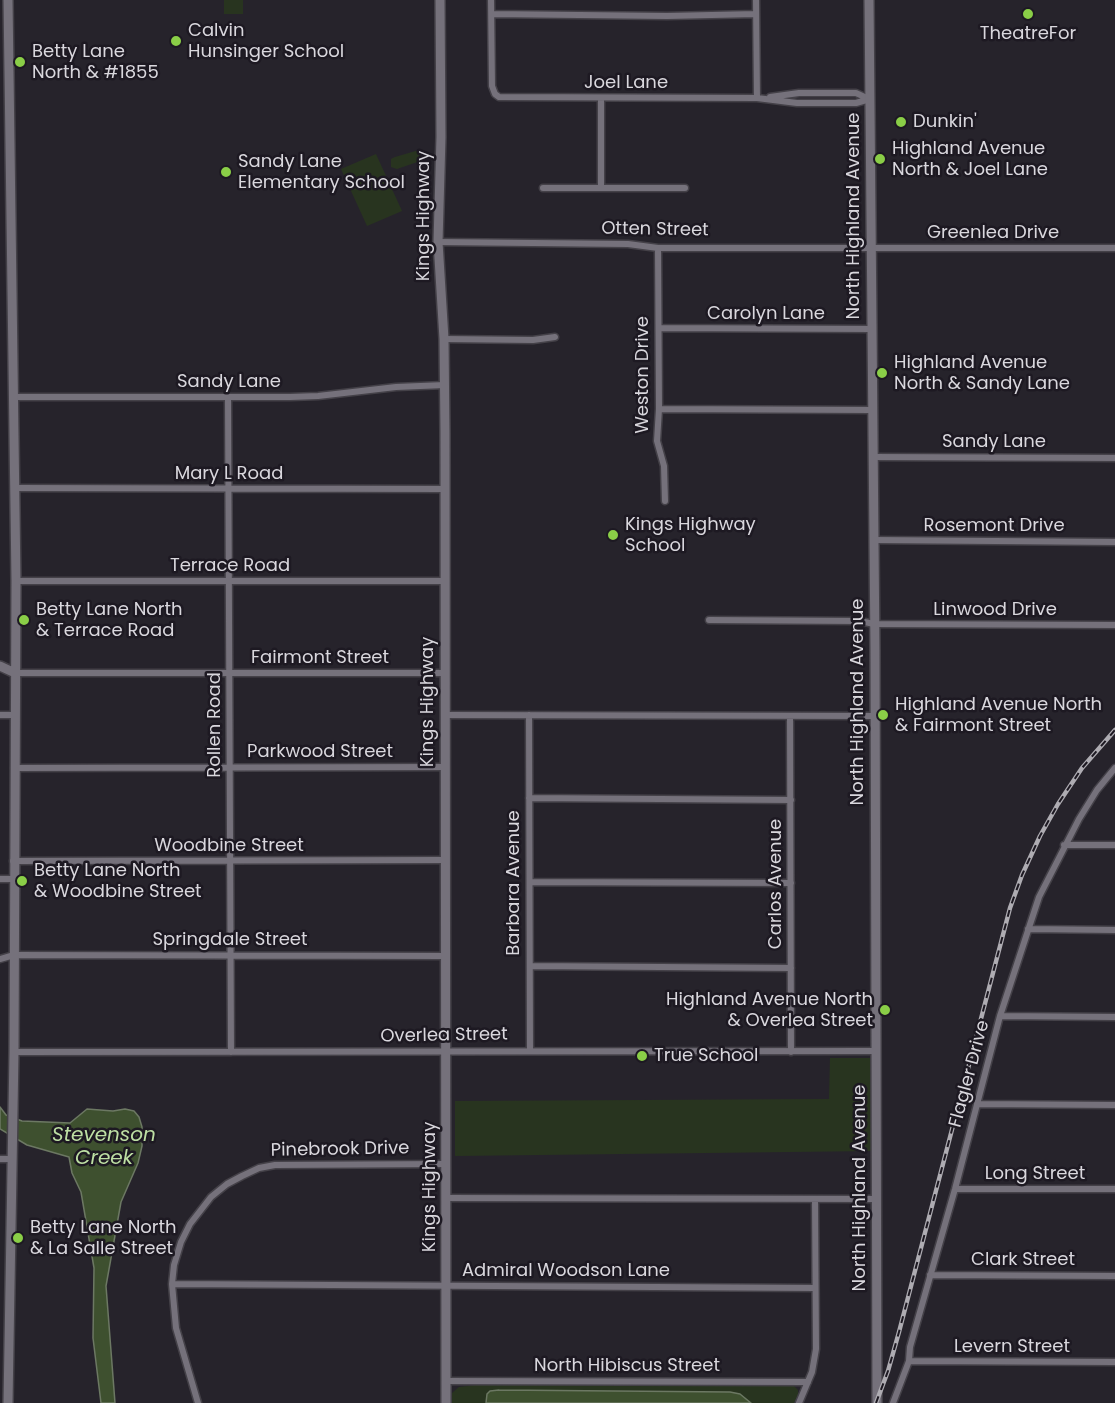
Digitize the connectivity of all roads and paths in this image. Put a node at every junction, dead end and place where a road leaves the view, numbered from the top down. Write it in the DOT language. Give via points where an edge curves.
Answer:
graph roads {
  1 [pos="8,0"];
  2 [pos="440,0"];
  3 [pos="491,0"];
  4 [pos="756,0"];
  5 [pos="869,0"];
  6 [pos="492,14"];
  7 [pos="756,14"];
  8 [pos="4,20"];
  9 [pos="601,98"];
  10 [pos="757,98"];
  11 [pos="870,99"];
  12 [pos="543,188"];
  13 [pos="601,188"];
  14 [pos="684,188"];
  15 [pos="438,242"];
  16 [pos="658,248"];
  17 [pos="871,248"];
  18 [pos="1115,248"];
  19 [pos="659,328"];
  20 [pos="872,329"];
  21 [pos="555,337"];
  22 [pos="444,339"];
  23 [pos="445,386"];
  24 [pos="13,397"];
  25 [pos="228,397"];
  26 [pos="659,409"];
  27 [pos="872,410"];
  28 [pos="873,457"];
  29 [pos="1115,458"];
  30 [pos="15,489"];
  31 [pos="228,489"];
  32 [pos="444,489"];
  33 [pos="664,501"];
  34 [pos="874,540"];
  35 [pos="1115,542"];
  36 [pos="15,581"];
  37 [pos="229,581"];
  38 [pos="444,581"];
  39 [pos="709,621"];
  40 [pos="874,624"];
  41 [pos="1115,625"];
  42 [pos="0,666"];
  43 [pos="230,672"];
  44 [pos="15,673"];
  45 [pos="445,673"];
  46 [pos="445,714"];
  47 [pos="0,715"];
  48 [pos="15,715"];
  49 [pos="529,715"];
  50 [pos="790,716"];
  51 [pos="875,716"];
  52 [pos="231,767"];
  53 [pos="446,767"];
  54 [pos="14,768"];
  55 [pos="1115,768"];
  56 [pos="529,798"];
  57 [pos="791,800"];
  58 [pos="1064,844"];
  59 [pos="1115,845"];
  60 [pos="445,860"];
  61 [pos="13,861"];
  62 [pos="230,861"];
  63 [pos="0,879"];
  64 [pos="13,879"];
  65 [pos="530,882"];
  66 [pos="791,884"];
  67 [pos="1028,929"];
  68 [pos="1115,930"];
  69 [pos="14,955"];
  70 [pos="231,955"];
  71 [pos="446,956"];
  72 [pos="0,959"];
  73 [pos="530,966"];
  74 [pos="791,968"];
  75 [pos="1000,1016"];
  76 [pos="1115,1017"];
  77 [pos="530,1050"];
  78 [pos="446,1051"];
  79 [pos="876,1051"];
  80 [pos="14,1052"];
  81 [pos="231,1052"];
  82 [pos="790,1052"];
  83 [pos="977,1104"];
  84 [pos="1115,1105"];
  85 [pos="0,1159"];
  86 [pos="12,1159"];
  87 [pos="446,1164"];
  88 [pos="955,1188"];
  89 [pos="1115,1189"];
  90 [pos="446,1198"];
  91 [pos="877,1199"];
  92 [pos="815,1200"];
  93 [pos="5,1275"];
  94 [pos="930,1275"];
  95 [pos="1115,1276"];
  96 [pos="172,1284"];
  97 [pos="447,1285"];
  98 [pos="815,1288"];
  99 [pos="909,1361"];
  100 [pos="1115,1362"];
  101 [pos="446,1381"];
  102 [pos="808,1382"];
  103 [pos="8,1403"];
  104 [pos="198,1403"];
  105 [pos="446,1403"];
  106 [pos="799,1403"];
  107 [pos="877,1403"];
  108 [pos="893,1403"];
  1 -- 8 [label="street"];
  2 -- 15 [label="street, Kings Highway"];
  3 -- 6 [label="street"];
  4 -- 7 [label="street"];
  5 -- 11 [label="street, North Highland Avenue"];
  6 -- 7 [label="street"];
  6 -- 9 [label="street, Joel Lane" via="495,94"];
  7 -- 10 [label="street"];
  8 -- 24 [label="street"];
  9 -- 10 [label="street, Joel Lane"];
  9 -- 13 [label="street"];
  10 -- 11 [label="street, Joel Lane" via="797,103 856,103"];
  11 -- 17 [label="street, North Highland Avenue"];
  12 -- 13 [label="street"];
  13 -- 14 [label="street"];
  15 -- 16 [label="street, Otten Street" via="628,244"];
  15 -- 22 [label="street, Kings Highway"];
  16 -- 17 [label="street, Otten Street"];
  16 -- 19 [label="street, Weston Drive"];
  17 -- 18 [label="street, Greenlea Drive"];
  17 -- 20 [label="street, North Highland Avenue"];
  19 -- 20 [label="street, Carolyn Lane"];
  19 -- 26 [label="street, Weston Drive"];
  20 -- 27 [label="street, North Highland Avenue"];
  21 -- 22 [label="street"];
  22 -- 23 [label="street, Kings Highway"];
  23 -- 25 [label="street, Sandy Lane" via="318,396"];
  23 -- 32 [label="street, Kings Highway"];
  24 -- 25 [label="street, Sandy Lane"];
  24 -- 30 [label="street"];
  25 -- 31 [label="street, Rollen Road"];
  26 -- 27 [label="street"];
  26 -- 33 [label="street, Weston Drive" via="657,441 664,466"];
  27 -- 28 [label="street, North Highland Avenue"];
  28 -- 29 [label="street, Sandy Lane"];
  28 -- 34 [label="street, North Highland Avenue"];
  30 -- 31 [label="street, Mary L Road"];
  30 -- 36 [label="street"];
  31 -- 32 [label="street, Mary L Road"];
  31 -- 37 [label="street, Rollen Road"];
  32 -- 38 [label="street, Kings Highway"];
  34 -- 35 [label="street, Rosemont Drive"];
  34 -- 40 [label="street, North Highland Avenue"];
  36 -- 37 [label="street, Terrace Road"];
  36 -- 44 [label="street"];
  37 -- 38 [label="street, Terrace Road"];
  37 -- 43 [label="street, Rollen Road"];
  38 -- 45 [label="street, Kings Highway"];
  39 -- 40 [label="street, Linwood Drive"];
  40 -- 41 [label="street, Linwood Drive"];
  40 -- 51 [label="street, North Highland Avenue"];
  42 -- 44 [label="street"];
  43 -- 44 [label="street, Fairmont Street"];
  43 -- 45 [label="street, Fairmont Street"];
  43 -- 52 [label="street, Rollen Road"];
  44 -- 48 [label="street"];
  45 -- 46 [label="street, Kings Highway"];
  46 -- 49 [label="street"];
  46 -- 53 [label="street, Kings Highway"];
  47 -- 48 [label="street"];
  48 -- 54 [label="street"];
  49 -- 50 [label="street"];
  49 -- 56 [label="street, Barbara Avenue"];
  50 -- 51 [label="street"];
  50 -- 57 [label="street, Carlos Avenue"];
  51 -- 79 [label="street, North Highland Avenue"];
  52 -- 53 [label="street, Parkwood Street"];
  52 -- 54 [label="street, Parkwood Street"];
  52 -- 62 [label="street, Rollen Road"];
  53 -- 60 [label="street, Kings Highway"];
  54 -- 61 [label="street"];
  55 -- 58 [label="street, Flagler Drive"];
  56 -- 57 [label="street"];
  56 -- 65 [label="street, Barbara Avenue"];
  57 -- 66 [label="street, Carlos Avenue"];
  58 -- 59 [label="street"];
  58 -- 67 [label="street, Flagler Drive"];
  60 -- 62 [label="street, Woodbine Street"];
  60 -- 71 [label="street, Kings Highway"];
  61 -- 62 [label="street, Woodbine Street"];
  61 -- 64 [label="street"];
  62 -- 70 [label="street, Rollen Road"];
  63 -- 64 [label="street"];
  64 -- 69 [label="street"];
  65 -- 66 [label="street"];
  65 -- 73 [label="street, Barbara Avenue"];
  66 -- 74 [label="street, Carlos Avenue"];
  67 -- 68 [label="street"];
  67 -- 75 [label="street, Flagler Drive"];
  69 -- 70 [label="street, Springdale Street"];
  69 -- 72 [label="street, Springdale Street"];
  69 -- 80 [label="street"];
  70 -- 71 [label="street, Springdale Street"];
  70 -- 81 [label="street, Rollen Road"];
  71 -- 78 [label="street, Kings Highway"];
  73 -- 74 [label="street"];
  73 -- 77 [label="street, Barbara Avenue"];
  74 -- 82 [label="street, Carlos Avenue"];
  75 -- 76 [label="street"];
  75 -- 83 [label="street, Flagler Drive"];
  77 -- 78 [label="street, Overlea Street"];
  77 -- 82 [label="street, Overlea Street"];
  78 -- 81 [label="street, Overlea Street"];
  78 -- 87 [label="street, Kings Highway"];
  79 -- 82 [label="street, Overlea Street"];
  79 -- 91 [label="street, North Highland Avenue"];
  80 -- 81 [label="street, Overlea Street"];
  80 -- 86 [label="street"];
  83 -- 84 [label="street"];
  83 -- 88 [label="street, Flagler Drive"];
  85 -- 86 [label="street"];
  86 -- 93 [label="street"];
  87 -- 90 [label="street, Kings Highway"];
  87 -- 96 [label="street, Pinebrook Drive" via="294,1163 259,1168 227,1184 200,1210 181,1242"];
  88 -- 89 [label="street, Long Street"];
  88 -- 94 [label="street, Flagler Drive"];
  90 -- 92 [label="street"];
  90 -- 97 [label="street, Kings Highway"];
  91 -- 92 [label="street"];
  91 -- 107 [label="street, North Highland Avenue"];
  92 -- 98 [label="street"];
  93 -- 103 [label="street"];
  94 -- 95 [label="street, Clark Street"];
  94 -- 99 [label="street, Flagler Drive" via="909,1347"];
  96 -- 97 [label="street, Admiral Woodson Lane"];
  96 -- 104 [label="street, Pinebrook Drive" via="176,1328"];
  97 -- 98 [label="street, Admiral Woodson Lane"];
  97 -- 101 [label="street, Kings Highway"];
  98 -- 102 [label="street" via="816,1349"];
  99 -- 100 [label="street, Levern Street"];
  99 -- 108 [label="street, Flagler Drive"];
  101 -- 102 [label="street, North Hibiscus Street"];
  101 -- 105 [label="street, Kings Highway"];
  102 -- 106 [label="street"];
}
